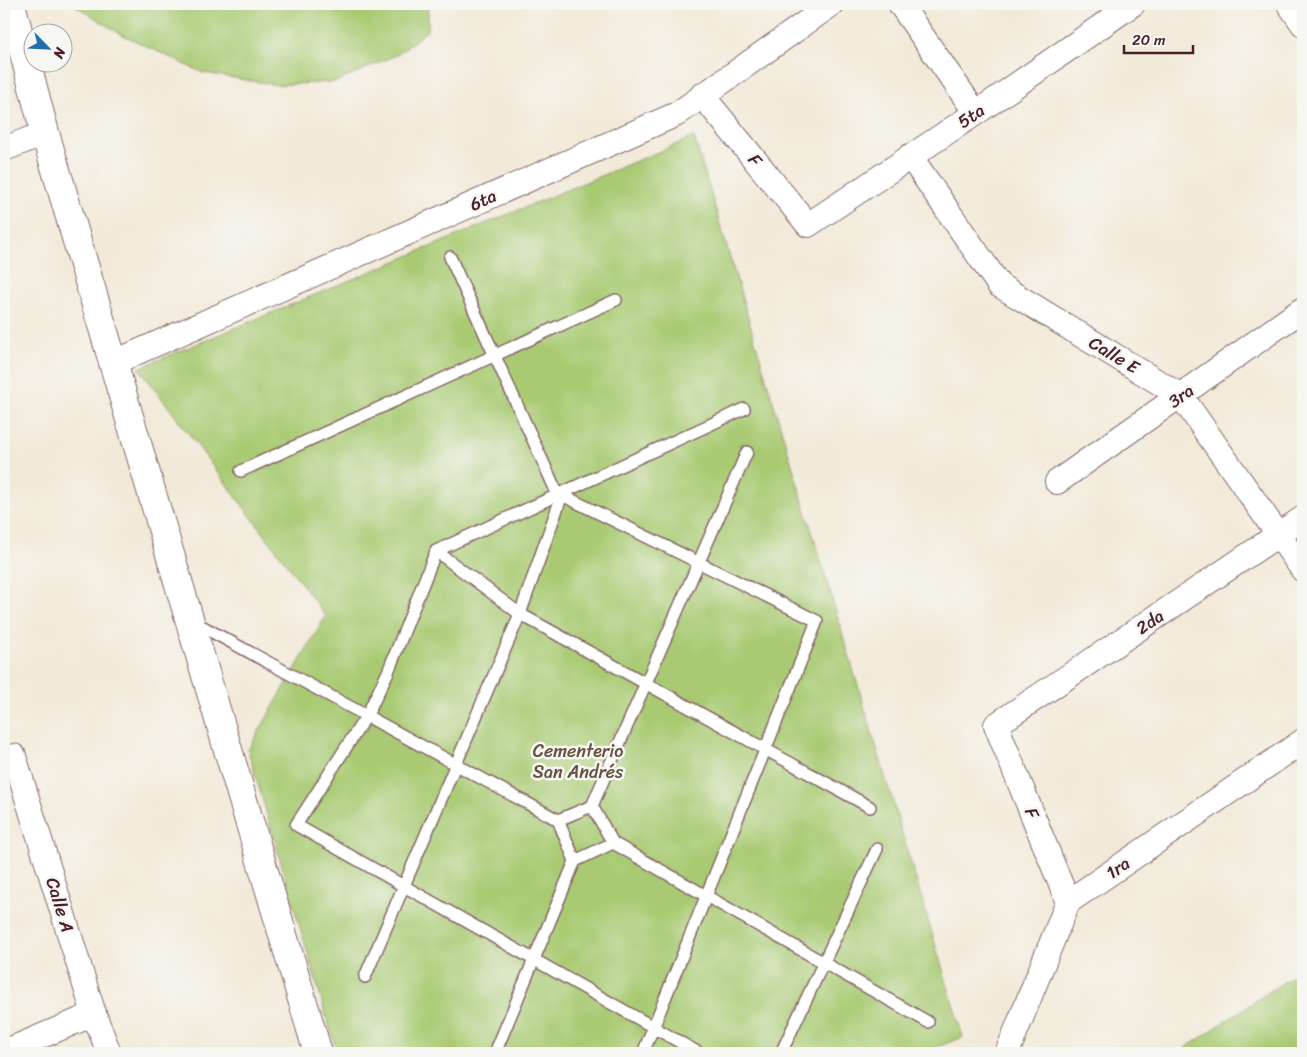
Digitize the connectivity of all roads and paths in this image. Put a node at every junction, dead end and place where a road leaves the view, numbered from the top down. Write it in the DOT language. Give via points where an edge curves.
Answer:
graph roads {
  1 [pos="11,4"];
  2 [pos="832,4"];
  3 [pos="900,4"];
  4 [pos="1133,4"];
  5 [pos="1289,4"];
  6 [pos="1303,24"];
  7 [pos="702,95"];
  8 [pos="976,113"];
  9 [pos="45,133"];
  10 [pos="4,149"];
  11 [pos="910,156"];
  12 [pos="808,224"];
  13 [pos="450,257"];
  14 [pos="616,300"];
  15 [pos="1303,308"];
  16 [pos="495,356"];
  17 [pos="115,362"];
  18 [pos="1181,396"];
  19 [pos="744,409"];
  20 [pos="747,452"];
  21 [pos="241,471"];
  22 [pos="1056,482"];
  23 [pos="558,495"];
  24 [pos="1303,518"];
  25 [pos="1279,535"];
  26 [pos="436,551"];
  27 [pos="699,562"];
  28 [pos="1303,570"];
  29 [pos="520,614"];
  30 [pos="191,620"];
  31 [pos="646,683"];
  32 [pos="367,715"];
  33 [pos="996,725"];
  34 [pos="1303,741"];
  35 [pos="766,749"];
  36 [pos="14,756"];
  37 [pos="457,764"];
  38 [pos="592,806"];
  39 [pos="870,807"];
  40 [pos="558,820"];
  41 [pos="613,843"];
  42 [pos="877,849"];
  43 [pos="575,861"];
  44 [pos="404,886"];
  45 [pos="706,896"];
  46 [pos="1068,902"];
  47 [pos="534,960"];
  48 [pos="824,963"];
  49 [pos="366,977"];
  50 [pos="94,1014"];
  51 [pos="928,1022"];
  52 [pos="653,1027"];
  53 [pos="4,1052"];
  54 [pos="109,1053"];
  55 [pos="318,1053"];
  56 [pos="495,1053"];
  57 [pos="643,1053"];
  58 [pos="699,1053"];
  59 [pos="781,1053"];
  60 [pos="1007,1053"];
  1 -- 9 [label="street"];
  2 -- 7 [label="street, 6ta"];
  3 -- 8 [label="street"];
  4 -- 8 [label="street, 5ta"];
  5 -- 6 [label="street"];
  7 -- 12 [label="street, F"];
  7 -- 17 [label="street, 6ta" via="677,114"];
  8 -- 11 [label="street, 5ta"];
  9 -- 10 [label="street"];
  9 -- 17 [label="street"];
  11 -- 12 [label="street, 5ta"];
  11 -- 18 [label="street, Calle E" via="999,284"];
  13 -- 16 [label="lane"];
  14 -- 16 [label="lane"];
  15 -- 18 [label="street, 3ra"];
  16 -- 21 [label="lane"];
  16 -- 23 [label="lane"];
  17 -- 30 [label="street"];
  18 -- 22 [label="street, 3ra"];
  18 -- 25 [label="street, Calle E"];
  19 -- 23 [label="lane"];
  20 -- 27 [label="lane"];
  23 -- 26 [label="lane"];
  24 -- 25 [label="street, 2da"];
  25 -- 28 [label="street, Calle E"];
  25 -- 33 [label="street, 2da"];
  26 -- 29 [label="lane"];
  26 -- 32 [label="lane" via="388,672"];
  27 -- 29 [label="lane" via="562,495"];
  27 -- 31 [label="lane"];
  27 -- 35 [label="lane" via="818,621"];
  29 -- 31 [label="lane"];
  29 -- 37 [label="lane"];
  30 -- 32 [label="lane"];
  30 -- 55 [label="street"];
  31 -- 35 [label="lane"];
  31 -- 38 [label="lane"];
  32 -- 37 [label="lane"];
  32 -- 44 [label="lane" via="296,825"];
  33 -- 46 [label="street, F"];
  34 -- 46 [label="street, 1ra"];
  35 -- 39 [label="lane"];
  35 -- 45 [label="lane"];
  36 -- 50 [label="street, Calle A"];
  37 -- 40 [label="lane"];
  37 -- 44 [label="lane"];
  38 -- 40 [label="lane"];
  38 -- 41 [label="lane"];
  40 -- 43 [label="lane"];
  41 -- 43 [label="lane"];
  41 -- 45 [label="lane"];
  42 -- 48 [label="lane"];
  43 -- 47 [label="lane"];
  44 -- 47 [label="lane"];
  44 -- 49 [label="lane"];
  45 -- 48 [label="lane"];
  45 -- 52 [label="lane"];
  46 -- 60 [label="street"];
  47 -- 52 [label="lane"];
  47 -- 56 [label="lane"];
  48 -- 51 [label="lane"];
  48 -- 59 [label="lane"];
  50 -- 53 [label="street"];
  50 -- 54 [label="street, Calle A"];
  52 -- 57 [label="lane"];
  52 -- 58 [label="lane"];
}
